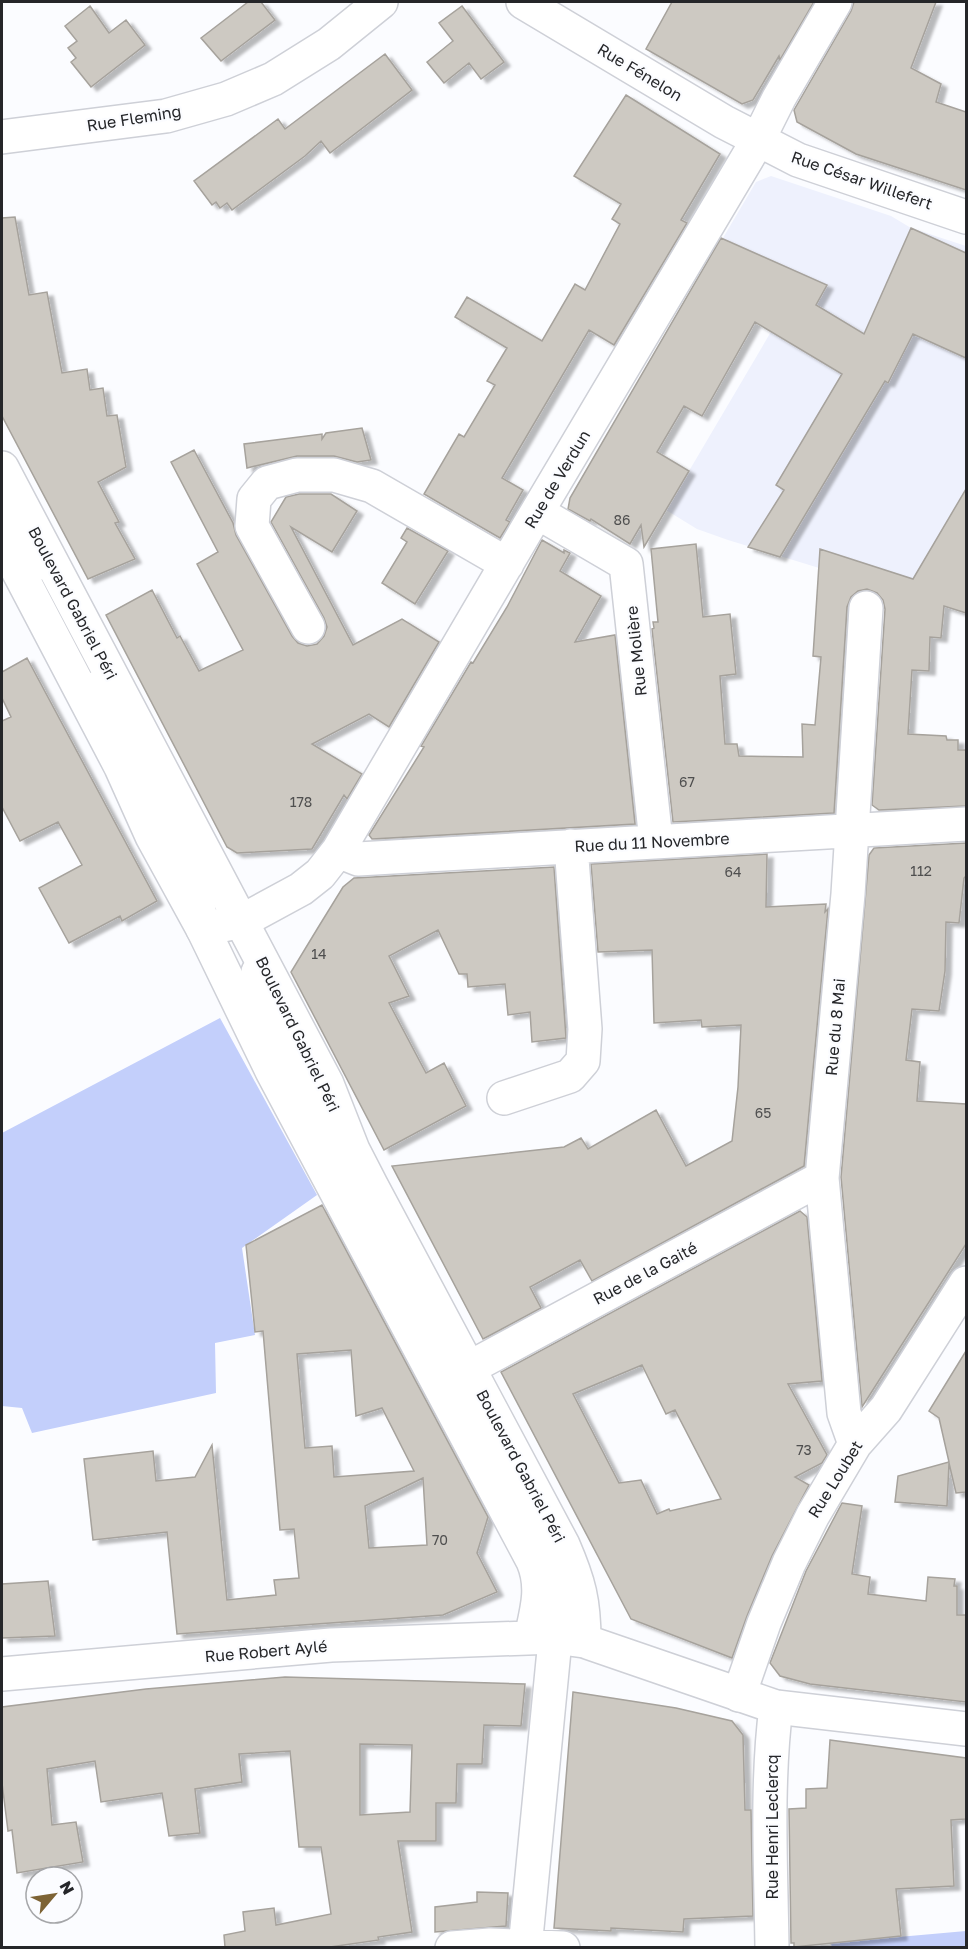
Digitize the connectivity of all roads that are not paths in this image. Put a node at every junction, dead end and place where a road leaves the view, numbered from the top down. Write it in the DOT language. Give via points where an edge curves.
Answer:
graph roads {
  1 [pos="381,2"];
  2 [pos="523,2"];
  3 [pos="835,2"];
  4 [pos="2,137"];
  5 [pos="758,140"];
  6 [pos="966,217"];
  7 [pos="2,468"];
  8 [pos="2,508"];
  9 [pos="537,512"];
  10 [pos="2,540"];
  11 [pos="507,564"];
  12 [pos="866,608"];
  13 [pos="308,627"];
  14 [pos="966,824"];
  15 [pos="851,832"];
  16 [pos="656,841"];
  17 [pos="571,846"];
  18 [pos="338,851"];
  19 [pos="242,921"];
  20 [pos="202,929"];
  21 [pos="504,1098"];
  22 [pos="822,1178"];
  23 [pos="966,1283"];
  24 [pos="469,1368"];
  25 [pos="855,1444"];
  26 [pos="557,1638"];
  27 [pos="2,1674"];
  28 [pos="739,1695"];
  29 [pos="776,1707"];
  30 [pos="966,1730"];
  31 [pos="525,1946"];
  32 [pos="452,1947"];
  33 [pos="563,1947"];
  34 [pos="771,1947"];
  1 -- 4 [label="street, Rue Fleming" via="329,44 273,79 226,99 166,116"];
  2 -- 5 [label="street, Rue Fénelon"];
  3 -- 5 [label="street, Rue de Verdun"];
  5 -- 6 [label="street, Rue César Willefert" via="798,160"];
  5 -- 9 [label="street, Rue de Verdun"];
  7 -- 19 [label="street, Boulevard Gabriel Péri"];
  8 -- 20 [label="street" via="186,850"];
  9 -- 11 [label="street, Rue de Verdun"];
  9 -- 16 [label="street, Rue Molière" via="626,564"];
  10 -- 20 [label="street, Boulevard Gabriel Péri"];
  11 -- 13 [label="street" via="372,486 334,475 297,475 267,483 254,499 252,526"];
  11 -- 18 [label="street, Rue de Verdun"];
  12 -- 15 [label="street, Rue du 8 Mai"];
  14 -- 15 [label="street, Rue du 11 Novembre"];
  15 -- 16 [label="street, Rue du 11 Novembre"];
  15 -- 22 [label="street, Rue du 8 Mai"];
  16 -- 17 [label="street, Rue du 11 Novembre"];
  17 -- 18 [label="street, Rue du 11 Novembre" via="358,859"];
  17 -- 21 [label="street" via="585,1029 583,1061 570,1076"];
  18 -- 19 [label="street, Rue de Verdun" via="321,874 301,889"];
  19 -- 20 [label="street, Rue de Verdun"];
  19 -- 24 [label="street, Boulevard Gabriel Péri" via="327,1084 353,1150"];
  20 -- 26 [label="street, Boulevard Gabriel Péri" via="272,1071 533,1561"];
  22 -- 24 [label="street, Rue de la Gaité"];
  22 -- 25 [label="street, Rue du 8 Mai" via="844,1413"];
  23 -- 25 [label="street, Rue Loubet" via="886,1409"];
  24 -- 26 [label="street, Boulevard Gabriel Péri" via="577,1577 584,1609"];
  25 -- 28 [label="street, Rue Loubet" via="789,1563"];
  26 -- 27 [label="street, Rue Robert Aylé" via="331,1645"];
  26 -- 28 [label="street"];
  26 -- 31 [label="street"];
  28 -- 29 [label="street"];
  29 -- 30 [label="street"];
  29 -- 34 [label="street, Rue Henri Leclercq" via="771,1801"];
  31 -- 32 [label="street"];
  31 -- 33 [label="street"];
}
